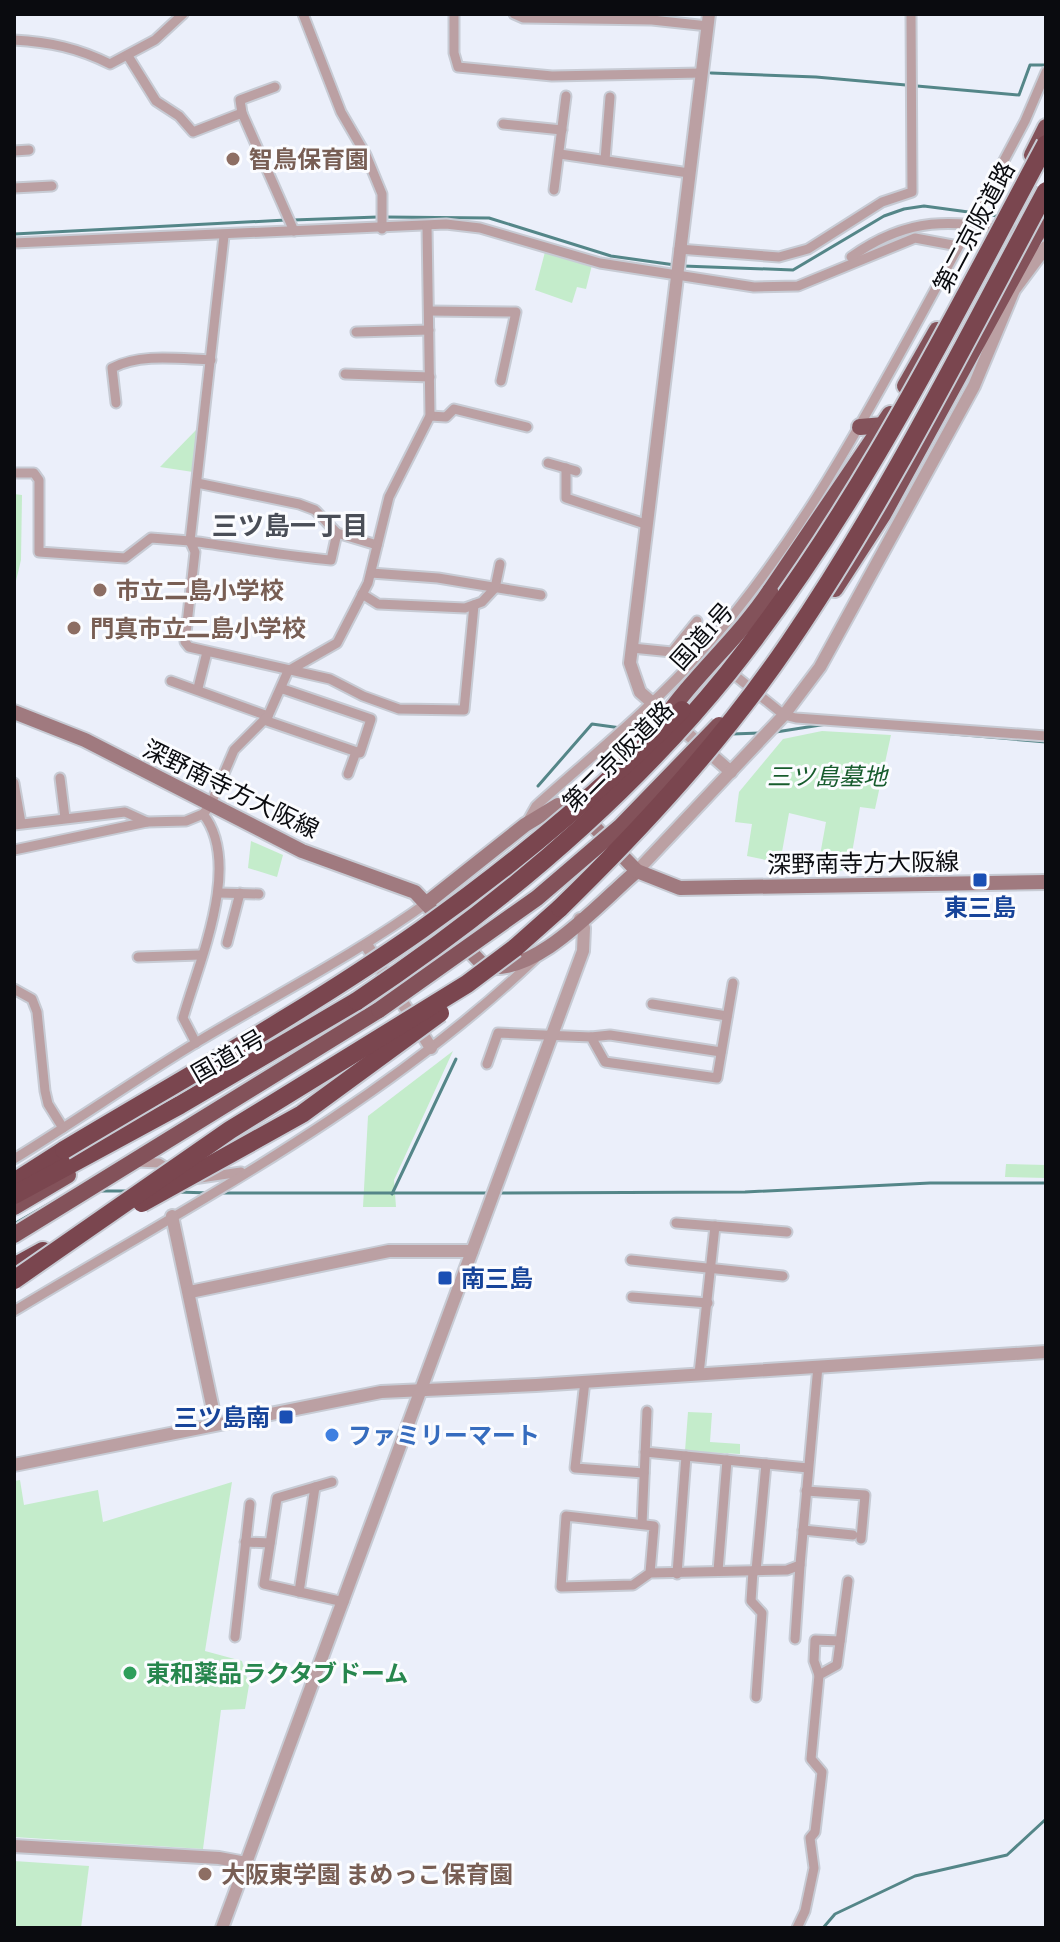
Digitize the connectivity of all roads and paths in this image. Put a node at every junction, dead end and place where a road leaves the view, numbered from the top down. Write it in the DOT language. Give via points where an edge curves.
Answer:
graph roads {
  1 [pos="183,14"];
  2 [pos="303,14"];
  3 [pos="454,14"];
  4 [pos="514,14"];
  5 [pos="911,14"];
  6 [pos="590,16"];
  7 [pos="652,17"];
  8 [pos="708,20"];
  9 [pos="14,40"];
  10 [pos="128,56"];
  11 [pos="701,73"];
  12 [pos="1046,73"];
  13 [pos="275,87"];
  14 [pos="566,96"];
  15 [pos="610,97"];
  16 [pos="242,113"];
  17 [pos="503,124"];
  18 [pos="1046,127"];
  19 [pos="562,130"];
  20 [pos="1046,144"];
  21 [pos="29,150"];
  22 [pos="14,151"];
  23 [pos="560,154"];
  24 [pos="605,160"];
  25 [pos="689,173"];
  26 [pos="52,186"];
  27 [pos="14,188"];
  28 [pos="554,190"];
  29 [pos="1046,191"];
  30 [pos="998,220"];
  31 [pos="382,226"];
  32 [pos="427,226"];
  33 [pos="292,228"];
  34 [pos="224,236"];
  35 [pos="1043,236"];
  36 [pos="14,243"];
  37 [pos="960,243"];
  38 [pos="678,263"];
  39 [pos="823,278"];
  40 [pos="429,311"];
  41 [pos="429,330"];
  42 [pos="356,332"];
  43 [pos="211,360"];
  44 [pos="345,374"];
  45 [pos="430,377"];
  46 [pos="501,381"];
  47 [pos="947,397"];
  48 [pos="116,403"];
  49 [pos="430,416"];
  50 [pos="884,425"];
  51 [pos="527,427"];
  52 [pos="860,427"];
  53 [pos="939,449"];
  54 [pos="548,463"];
  55 [pos="14,473"];
  56 [pos="197,483"];
  57 [pos="645,524"];
  58 [pos="337,533"];
  59 [pos="190,541"];
  60 [pos="377,545"];
  61 [pos="818,549"];
  62 [pos="500,564"];
  63 [pos="371,573"];
  64 [pos="495,588"];
  65 [pos="362,594"];
  66 [pos="541,595"];
  67 [pos="474,605"];
  68 [pos="697,621"];
  69 [pos="632,648"];
  70 [pos="207,652"];
  71 [pos="709,654"];
  72 [pos="288,671"];
  73 [pos="171,681"];
  74 [pos="198,688"];
  75 [pos="283,689"];
  76 [pos="753,690"];
  77 [pos="651,701"];
  78 [pos="14,712"];
  79 [pos="667,715"];
  80 [pos="784,715"];
  81 [pos="266,718"];
  82 [pos="1046,736"];
  83 [pos="698,743"];
  84 [pos="356,752"];
  85 [pos="731,772"];
  86 [pos="348,774"];
  87 [pos="60,778"];
  88 [pos="14,783"];
  89 [pos="207,810"];
  90 [pos="65,818"];
  91 [pos="147,822"];
  92 [pos="18,824"];
  93 [pos="525,825"];
  94 [pos="14,850"];
  95 [pos="637,871"];
  96 [pos="1046,882"];
  97 [pos="220,893"];
  98 [pos="240,893"];
  99 [pos="259,894"];
  100 [pos="428,902"];
  101 [pos="580,919"];
  102 [pos="227,943"];
  103 [pos="367,946"];
  104 [pos="515,948"];
  105 [pos="540,954"];
  106 [pos="200,955"];
  107 [pos="138,957"];
  108 [pos="733,983"];
  109 [pos="14,989"];
  110 [pos="375,1003"];
  111 [pos="652,1004"];
  112 [pos="727,1016"];
  113 [pos="552,1037"];
  114 [pos="591,1037"];
  115 [pos="196,1043"];
  116 [pos="431,1048"];
  117 [pos="721,1052"];
  118 [pos="487,1064"];
  119 [pos="63,1128"];
  120 [pos="14,1159"];
  121 [pos="129,1163"];
  122 [pos="248,1170"];
  123 [pos="14,1182"];
  124 [pos="14,1195"];
  125 [pos="14,1207"];
  126 [pos="172,1216"];
  127 [pos="676,1223"];
  128 [pos="715,1226"];
  129 [pos="787,1232"];
  130 [pos="14,1235"];
  131 [pos="472,1251"];
  132 [pos="631,1260"];
  133 [pos="712,1268"];
  134 [pos="16,1271"];
  135 [pos="783,1276"];
  136 [pos="190,1292"];
  137 [pos="632,1297"];
  138 [pos="708,1303"];
  139 [pos="14,1311"];
  140 [pos="1046,1352"];
  141 [pos="818,1366"];
  142 [pos="699,1374"];
  143 [pos="585,1381"];
  144 [pos="419,1390"];
  145 [pos="647,1411"];
  146 [pos="216,1424"];
  147 [pos="645,1452"];
  148 [pos="686,1456"];
  149 [pos="727,1460"];
  150 [pos="766,1464"];
  151 [pos="14,1465"];
  152 [pos="808,1468"];
  153 [pos="644,1473"];
  154 [pos="332,1482"];
  155 [pos="315,1487"];
  156 [pos="806,1491"];
  157 [pos="250,1504"];
  158 [pos="642,1524"];
  159 [pos="803,1530"];
  160 [pos="245,1542"];
  161 [pos="270,1543"];
  162 [pos="800,1565"];
  163 [pos="718,1571"];
  164 [pos="754,1571"];
  165 [pos="650,1573"];
  166 [pos="677,1574"];
  167 [pos="848,1581"];
  168 [pos="299,1592"];
  169 [pos="344,1602"];
  170 [pos="235,1637"];
  171 [pos="795,1639"];
  172 [pos="840,1641"];
  173 [pos="819,1675"];
  174 [pos="756,1697"];
  175 [pos="14,1846"];
  176 [pos="246,1863"];
  177 [pos="222,1928"];
  178 [pos="797,1928"];
  1 -- 10 [label="street"];
  2 -- 31 [label="street" via="341,112 382,194"];
  3 -- 11 [label="street" via="458,67 552,76"];
  4 -- 6 [label="street"];
  5 -- 38 [label="street" via="912,192 882,202 808,249 779,257"];
  6 -- 7 [label="street"];
  7 -- 8 [label="street"];
  8 -- 11 [label="street"];
  9 -- 10 [label="street" via="57,44 110,64"];
  10 -- 16 [label="street" via="156,101 193,132"];
  11 -- 25 [label="street"];
  12 -- 37 [label="street, bridge"];
  13 -- 16 [label="street" via="240,100"];
  14 -- 19 [label="street"];
  15 -- 24 [label="street"];
  16 -- 33 [label="street"];
  17 -- 19 [label="street"];
  18 -- 30 [label="highway, 国道1号"];
  19 -- 23 [label="street"];
  20 -- 61 [label="highway, 第二京阪道路, bridge" via="924,372"];
  21 -- 22 [label="street"];
  23 -- 24 [label="street"];
  23 -- 28 [label="street"];
  24 -- 25 [label="street"];
  25 -- 38 [label="street"];
  26 -- 27 [label="street"];
  29 -- 104 [label="highway, 第二京阪道路, bridge" via="881,498 788,645 664,802"];
  30 -- 35 [label="street"];
  30 -- 39 [label="street" via="935,221 880,236"];
  30 -- 50 [label="highway, 国道1号"];
  31 -- 32 [label="street"];
  31 -- 33 [label="street"];
  32 -- 38 [label="street" via="480,228 600,263"];
  32 -- 40 [label="street"];
  33 -- 34 [label="street"];
  34 -- 36 [label="street"];
  34 -- 43 [label="street"];
  35 -- 47 [label="highway, 国道1号"];
  35 -- 53 [label="street" via="1014,290 984,366"];
  37 -- 39 [label="street" via="915,238"];
  37 -- 52 [label="street"];
  38 -- 39 [label="street" via="754,287 798,286"];
  38 -- 57 [label="street"];
  40 -- 41 [label="street"];
  40 -- 46 [label="street" via="516,312"];
  41 -- 42 [label="street"];
  41 -- 45 [label="street"];
  43 -- 48 [label="street" via="138,359 120,364 112,368"];
  43 -- 56 [label="street"];
  44 -- 45 [label="street"];
  45 -- 49 [label="street"];
  47 -- 53 [label="street"];
  47 -- 76 [label="highway, 国道1号, bridge" via="883,515 819,614"];
  49 -- 51 [label="street" via="446,417 454,409"];
  49 -- 60 [label="street" via="389,497"];
  50 -- 52 [label="highway"];
  50 -- 71 [label="highway, 国道1号, bridge" via="751,619"];
  52 -- 71 [label="street" via="797,529"];
  53 -- 80 [label="street" via="820,667"];
  54 -- 57 [label="street" via="571,469 566,498"];
  55 -- 59 [label="street" via="34,473 39,480 39,552 125,558 151,538"];
  56 -- 58 [label="street" via="299,504 315,510"];
  56 -- 59 [label="street"];
  57 -- 69 [label="street"];
  58 -- 59 [label="street" via="331,560"];
  58 -- 60 [label="street"];
  59 -- 70 [label="street" via="195,552 185,642"];
  60 -- 63 [label="street"];
  61 -- 123 [label="highway, bridge" via="720,672 567,815 482,884 338,986"];
  61 -- 124 [label="highway, 第二京阪道路, bridge" via="763,628 687,721 562,846 496,901 427,954 298,1037"];
  62 -- 64 [label="street"];
  63 -- 64 [label="street"];
  63 -- 65 [label="street"];
  64 -- 66 [label="street"];
  64 -- 67 [label="street"];
  65 -- 67 [label="street" via="378,604"];
  65 -- 72 [label="street" via="337,643"];
  67 -- 72 [label="street" via="464,710 399,709 330,679"];
  68 -- 69 [label="street" via="672,652"];
  69 -- 77 [label="street" via="634,680"];
  70 -- 72 [label="street"];
  70 -- 74 [label="street"];
  71 -- 76 [label="street"];
  71 -- 77 [label="street"];
  71 -- 79 [label="highway, 国道1号, bridge"];
  72 -- 75 [label="street"];
  73 -- 74 [label="street"];
  74 -- 81 [label="street"];
  75 -- 81 [label="street"];
  75 -- 84 [label="street" via="371,719 360,753"];
  76 -- 80 [label="street"];
  76 -- 83 [label="highway, 国道1号, bridge"];
  77 -- 79 [label="street"];
  77 -- 93 [label="street" via="536,806"];
  78 -- 89 [label="main road, 深野南寺方大阪線" via="85,740"];
  79 -- 83 [label="street"];
  79 -- 110 [label="highway, 国道1号, bridge" via="619,786 561,852"];
  80 -- 82 [label="street"];
  80 -- 85 [label="street"];
  81 -- 84 [label="street"];
  81 -- 89 [label="street" via="234,750"];
  83 -- 85 [label="street"];
  83 -- 110 [label="highway, 国道1号, bridge" via="621,826 537,898"];
  84 -- 86 [label="street"];
  85 -- 95 [label="street"];
  87 -- 90 [label="street"];
  88 -- 92 [label="street"];
  89 -- 91 [label="street" via="186,821"];
  89 -- 97 [label="street"];
  89 -- 100 [label="main road, 深野南寺方大阪線" via="415,892"];
  90 -- 91 [label="street" via="125,812"];
  90 -- 92 [label="street"];
  91 -- 94 [label="street"];
  93 -- 95 [label="main road, 深野南寺方大阪線" via="549,807 567,805"];
  93 -- 100 [label="main road, 深野南寺方大阪線"];
  95 -- 96 [label="main road, 深野南寺方大阪線" via="680,888"];
  95 -- 101 [label="main road, 深野南寺方大阪線"];
  97 -- 98 [label="street"];
  97 -- 106 [label="street"];
  98 -- 99 [label="street"];
  98 -- 102 [label="street"];
  100 -- 103 [label="street"];
  100 -- 105 [label="main road, 深野南寺方大阪線" via="484,966 507,969"];
  101 -- 105 [label="main road, 深野南寺方大阪線"];
  101 -- 113 [label="street" via="583,951"];
  103 -- 115 [label="street"];
  103 -- 116 [label="street"];
  104 -- 134 [label="highway, bridge"];
  104 -- 134 [label="highway, bridge" via="392,1052 302,1114"];
  105 -- 116 [label="street"];
  106 -- 107 [label="street"];
  106 -- 115 [label="street" via="183,1018"];
  108 -- 112 [label="street"];
  109 -- 119 [label="street" via="32,999 37,1012 48,1104"];
  110 -- 121 [label="highway, 国道1号"];
  110 -- 125 [label="highway, 国道1号"];
  111 -- 112 [label="street"];
  112 -- 117 [label="street"];
  113 -- 114 [label="street"];
  113 -- 118 [label="street" via="498,1033"];
  113 -- 131 [label="street"];
  114 -- 117 [label="street" via="610,1035"];
  114 -- 117 [label="street" via="605,1062 717,1078"];
  115 -- 119 [label="street"];
  116 -- 122 [label="street" via="353,1107"];
  119 -- 120 [label="street"];
  121 -- 122 [label="street" via="159,1163 193,1179"];
  121 -- 130 [label="highway, 国道1号"];
  122 -- 126 [label="street"];
  126 -- 136 [label="street"];
  126 -- 139 [label="street"];
  127 -- 128 [label="street"];
  128 -- 129 [label="street"];
  128 -- 133 [label="street"];
  131 -- 136 [label="street" via="389,1251"];
  131 -- 144 [label="street"];
  132 -- 133 [label="street"];
  133 -- 135 [label="street"];
  133 -- 138 [label="street"];
  136 -- 146 [label="street"];
  137 -- 138 [label="street"];
  138 -- 142 [label="street"];
  140 -- 141 [label="street"];
  141 -- 142 [label="street"];
  141 -- 152 [label="street"];
  142 -- 143 [label="street"];
  143 -- 144 [label="street"];
  143 -- 153 [label="street" via="575,1468"];
  144 -- 146 [label="street" via="381,1392"];
  144 -- 169 [label="street"];
  145 -- 147 [label="street"];
  146 -- 151 [label="street"];
  147 -- 148 [label="street"];
  147 -- 153 [label="street"];
  148 -- 149 [label="street"];
  148 -- 166 [label="street"];
  149 -- 150 [label="street"];
  149 -- 163 [label="street"];
  150 -- 152 [label="street"];
  150 -- 164 [label="street"];
  152 -- 156 [label="street"];
  153 -- 158 [label="street"];
  154 -- 155 [label="street"];
  155 -- 161 [label="street" via="277,1498"];
  155 -- 168 [label="street"];
  156 -- 159 [label="street"];
  156 -- 159 [label="street" via="865,1495 857,1537"];
  157 -- 160 [label="street"];
  158 -- 165 [label="street" via="654,1526"];
  158 -- 165 [label="street" via="566,1516 561,1587 633,1585"];
  159 -- 162 [label="street"];
  160 -- 161 [label="street"];
  160 -- 170 [label="street"];
  161 -- 168 [label="street" via="264,1584"];
  162 -- 164 [label="street"];
  162 -- 171 [label="street"];
  163 -- 164 [label="street"];
  163 -- 166 [label="street"];
  164 -- 174 [label="street" via="751,1601 762,1613"];
  165 -- 166 [label="street"];
  167 -- 172 [label="street"];
  168 -- 169 [label="street"];
  169 -- 176 [label="street"];
  172 -- 173 [label="street" via="837,1665"];
  172 -- 173 [label="street" via="815,1640"];
  173 -- 178 [label="street" via="811,1759 822,1772 810,1838 814,1868"];
  175 -- 176 [label="street"];
  176 -- 177 [label="street"];
}
